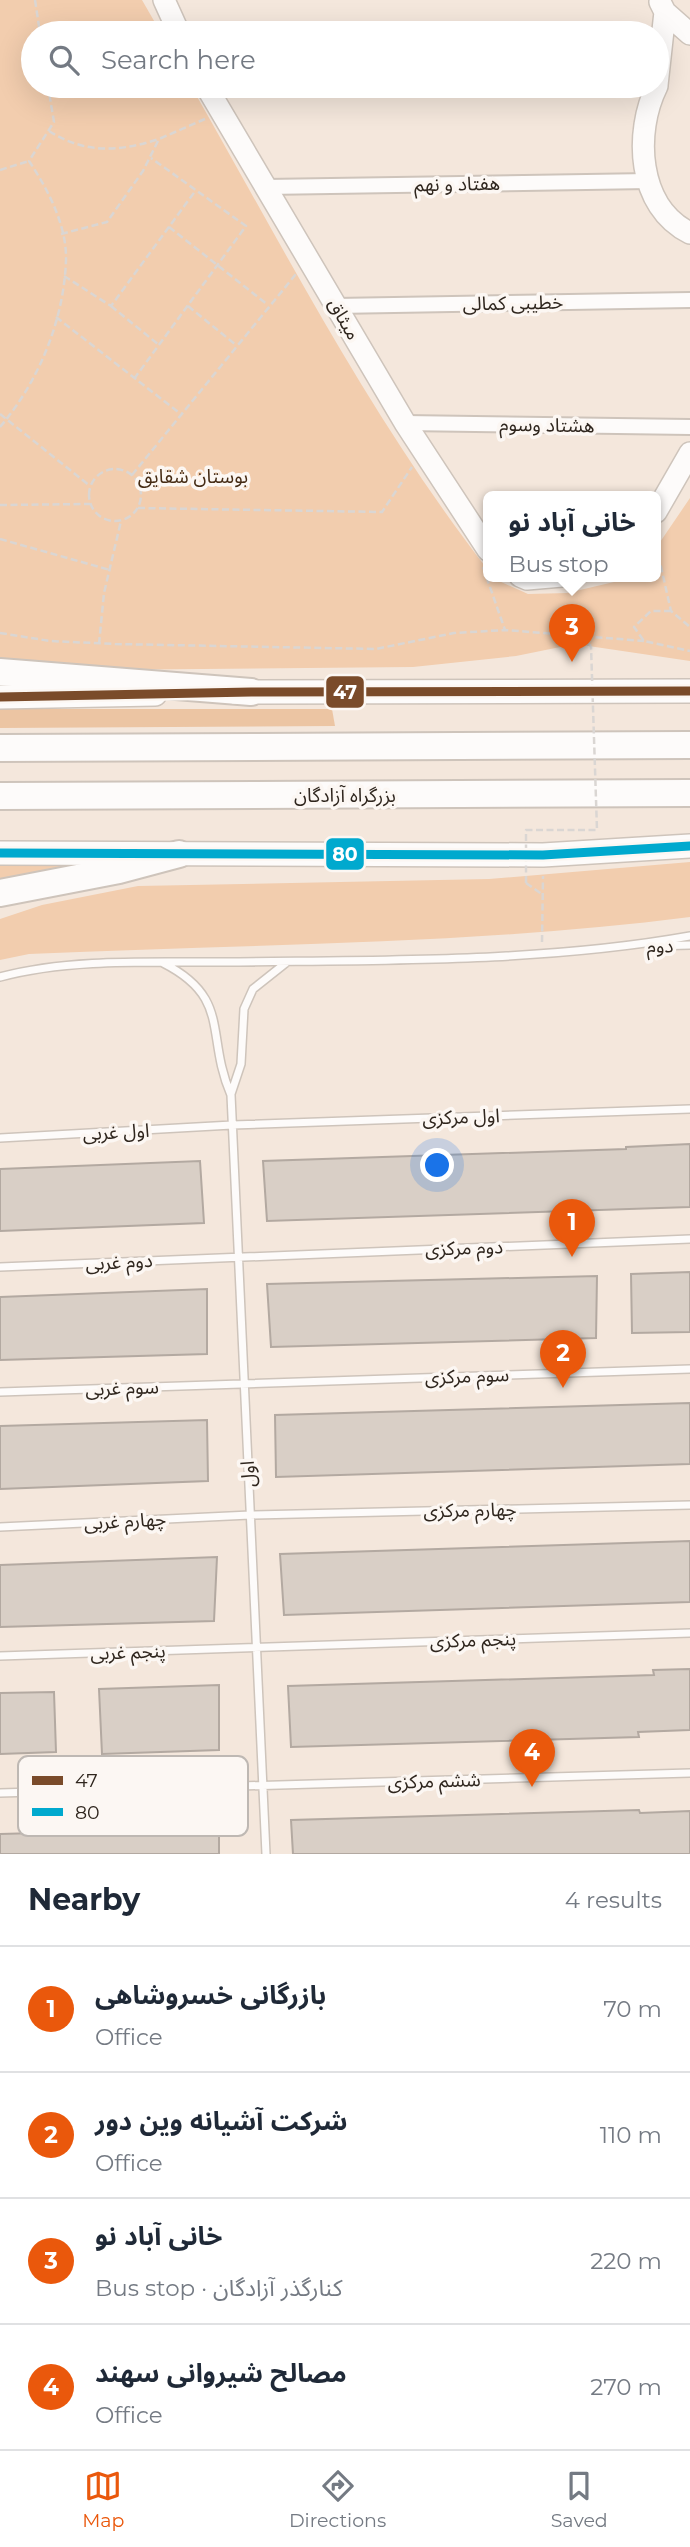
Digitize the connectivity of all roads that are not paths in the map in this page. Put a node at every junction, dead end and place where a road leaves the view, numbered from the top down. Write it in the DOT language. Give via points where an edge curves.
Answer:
graph roads {
  1 [pos="164,0"];
  2 [pos="662,6"];
  3 [pos="174,21"];
  4 [pos="690,34"];
  5 [pos="213,98"];
  6 [pos="650,98"];
  7 [pos="649,181"];
  8 [pos="265,187"];
  9 [pos="683,229"];
  10 [pos="690,248"];
  11 [pos="690,300"];
  12 [pos="336,306"];
  13 [pos="405,423"];
  14 [pos="690,427"];
  15 [pos="690,453"];
  16 [pos="661,503"];
  17 [pos="483,552"];
  18 [pos="0,672"];
  19 [pos="690,691"];
  20 [pos="251,692"];
  21 [pos="0,697"];
  22 [pos="690,745"];
  23 [pos="0,748"];
  24 [pos="690,793"];
  25 [pos="0,796"];
  26 [pos="690,846"];
  27 [pos="0,853"];
  28 [pos="179,854"];
  29 [pos="0,893"];
  30 [pos="690,936"];
  31 [pos="690,945"];
  32 [pos="631,946"];
  33 [pos="289,961"];
  34 [pos="163,963"];
  35 [pos="0,977"];
  36 [pos="231,1095"];
  37 [pos="690,1108"];
  38 [pos="232,1125"];
  39 [pos="0,1138"];
  40 [pos="690,1239"];
  41 [pos="238,1256"];
  42 [pos="0,1267"];
  43 [pos="690,1369"];
  44 [pos="244,1384"];
  45 [pos="0,1392"];
  46 [pos="690,1505"];
  47 [pos="250,1516"];
  48 [pos="0,1527"];
  49 [pos="690,1633"];
  50 [pos="256,1648"];
  51 [pos="0,1656"];
  52 [pos="690,1773"];
  53 [pos="248,1786"];
  54 [pos="263,1786"];
  55 [pos="0,1793"];
  56 [pos="18,1793"];
  57 [pos="266,1854"];
  1 -- 3 [label="street"];
  2 -- 4 [label="street"];
  5 -- 8 [label="street, میثاق"];
  6 -- 7 [label="street" via="643,133"];
  7 -- 8 [label="street, هفتاد و نهم"];
  7 -- 9 [label="street" via="657,199"];
  8 -- 12 [label="street, میثاق"];
  9 -- 10 [label="street"];
  11 -- 12 [label="street, خطیبی کمالی"];
  12 -- 13 [label="street, میثاق"];
  13 -- 14 [label="street, هشتاد وسوم"];
  13 -- 17 [label="street, میثاق"];
  15 -- 16 [label="street"];
  18 -- 20 [label="highway"];
  19 -- 20 [label="main road"];
  20 -- 21 [label="main road"];
  22 -- 23 [label="highway"];
  24 -- 25 [label="highway, بزرگراه آزادگان"];
  26 -- 28 [label="main road" via="543,855"];
  27 -- 28 [label="main road"];
  28 -- 29 [label="highway"];
  30 -- 32 [label="lane"];
  31 -- 32 [label="lane, دوم"];
  32 -- 33 [label="lane"];
  33 -- 34 [label="lane"];
  33 -- 36 [label="lane, اول" via="253,989 244,1009 241,1064"];
  34 -- 35 [label="lane" via="85,965"];
  34 -- 36 [label="lane, اول" via="201,988 213,1009 219,1068"];
  36 -- 38 [label="lane, اول"];
  37 -- 38 [label="lane, اول مرکزی"];
  38 -- 39 [label="lane, اول غربی"];
  38 -- 41 [label="lane, اول"];
  40 -- 41 [label="lane, دوم مرکزی"];
  41 -- 42 [label="lane, دوم غربی"];
  41 -- 44 [label="lane, اول"];
  43 -- 44 [label="lane, سوم مرکزی"];
  44 -- 45 [label="lane, سوم غربی"];
  44 -- 47 [label="lane, اول"];
  46 -- 47 [label="lane, چهارم مرکزی"];
  47 -- 48 [label="lane, چهارم غربی"];
  47 -- 50 [label="lane, اول"];
  49 -- 50 [label="lane, پنجم مرکزی"];
  50 -- 51 [label="lane, پنجم غربی"];
  50 -- 54 [label="lane, اول"];
  52 -- 54 [label="lane, ششم مرکزی"];
  53 -- 54 [label="lane, ششم مرکزی"];
  54 -- 57 [label="lane, اول"];
  55 -- 56 [label="lane, ششم مرکزی"];
}
